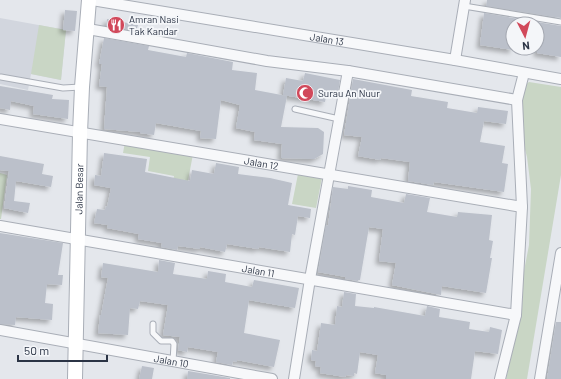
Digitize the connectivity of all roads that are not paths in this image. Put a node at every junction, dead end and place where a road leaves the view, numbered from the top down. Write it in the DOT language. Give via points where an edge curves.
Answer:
graph roads {
  1 [pos="91,0"];
  2 [pos="464,3"];
  3 [pos="561,22"];
  4 [pos="88,29"];
  5 [pos="455,60"];
  6 [pos="348,71"];
  7 [pos="524,73"];
  8 [pos="1,77"];
  9 [pos="561,79"];
  10 [pos="82,87"];
  11 [pos="517,100"];
  12 [pos="295,108"];
  13 [pos="0,119"];
  14 [pos="339,119"];
  15 [pos="80,132"];
  16 [pos="329,175"];
  17 [pos="522,208"];
  18 [pos="0,226"];
  19 [pos="78,239"];
  20 [pos="561,253"];
  21 [pos="310,279"];
  22 [pos="516,315"];
  23 [pos="153,324"];
  24 [pos="0,330"];
  25 [pos="76,344"];
  26 [pos="173,362"];
  27 [pos="75,379"];
  28 [pos="272,379"];
  29 [pos="294,379"];
  30 [pos="500,379"];
  31 [pos="540,379"];
  1 -- 4 [label="main road, Jalan Besar"];
  1 -- 5 [label="street, Jalan 13"];
  2 -- 3 [label="lane"];
  2 -- 5 [label="street"];
  4 -- 6 [label="street" via="267,61"];
  4 -- 10 [label="main road, Jalan Besar"];
  5 -- 7 [label="street, Jalan 13"];
  6 -- 11 [label="street"];
  6 -- 14 [label="street"];
  7 -- 9 [label="street, Jalan 13"];
  7 -- 11 [label="street"];
  8 -- 10 [label="lane" via="63,88"];
  10 -- 15 [label="main road, Jalan Besar"];
  11 -- 17 [label="street"];
  12 -- 14 [label="lane"];
  13 -- 15 [label="street, Jalan 12"];
  14 -- 16 [label="street"];
  15 -- 16 [label="street, Jalan 12"];
  15 -- 19 [label="main road, Jalan Besar"];
  16 -- 17 [label="street, Jalan 12"];
  16 -- 21 [label="street"];
  17 -- 22 [label="street"];
  18 -- 19 [label="street, Jalan 11"];
  19 -- 21 [label="street, Jalan 11"];
  19 -- 25 [label="main road, Jalan Besar"];
  20 -- 31 [label="street"];
  21 -- 22 [label="street, Jalan 11"];
  21 -- 29 [label="street"];
  22 -- 30 [label="street"];
  23 -- 26 [label="lane" via="153,332 161,341 172,341 174,344"];
  24 -- 25 [label="street, Jalan 10"];
  25 -- 26 [label="street, Jalan 10"];
  25 -- 27 [label="main road, Jalan Besar"];
  26 -- 28 [label="street, Jalan 10"];
}
